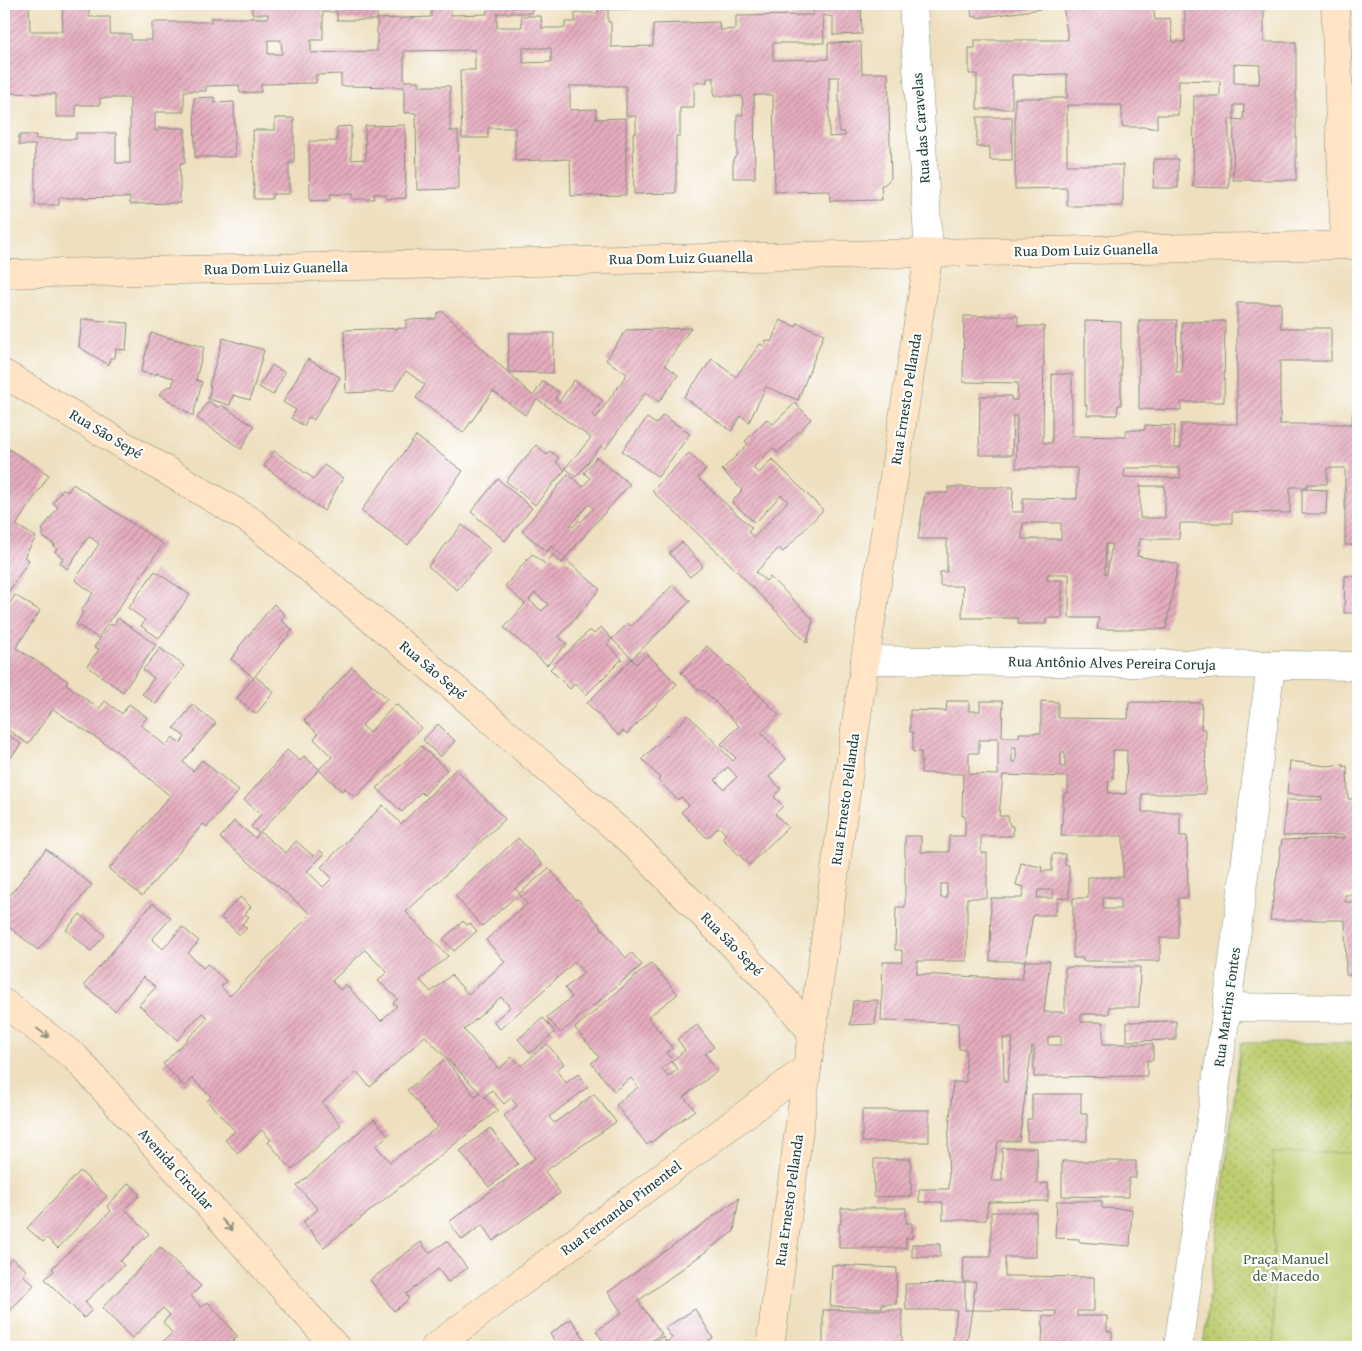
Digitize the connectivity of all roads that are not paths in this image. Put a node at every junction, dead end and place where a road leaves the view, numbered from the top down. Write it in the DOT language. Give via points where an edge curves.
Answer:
graph roads {
  1 [pos="913,4"];
  2 [pos="1335,4"];
  3 [pos="1351,245"];
  4 [pos="929,253"];
  5 [pos="4,274"];
  6 [pos="4,374"];
  7 [pos="865,660"];
  8 [pos="1271,665"];
  9 [pos="1358,666"];
  10 [pos="4,1004"];
  11 [pos="1227,1007"];
  12 [pos="1358,1008"];
  13 [pos="812,1032"];
  14 [pos="807,1068"];
  15 [pos="336,1347"];
  16 [pos="435,1347"];
  17 [pos="770,1347"];
  18 [pos="1178,1347"];
  1 -- 4 [label="street, Rua das Caravelas"];
  2 -- 3 [label="street"];
  3 -- 4 [label="street, Rua Dom Luiz Guanella"];
  4 -- 5 [label="street, Rua Dom Luiz Guanella"];
  4 -- 7 [label="street, Rua Ernesto Pellanda"];
  6 -- 13 [label="street, Rua São Sepé" via="251,521 409,649 634,844 771,984"];
  7 -- 8 [label="street, Rua Antônio Alves Pereira Coruja"];
  7 -- 13 [label="street, Rua Ernesto Pellanda"];
  8 -- 9 [label="street, Rua Antônio Alves Pereira Coruja"];
  8 -- 11 [label="street, Rua Martins Fontes"];
  10 -- 15 [label="street, Avenida Circular, one-way" via="76,1058"];
  11 -- 12 [label="street"];
  11 -- 18 [label="street, Rua Martins Fontes"];
  13 -- 14 [label="street, Rua Ernesto Pellanda"];
  14 -- 16 [label="street, Rua Fernando Pimentel"];
  14 -- 17 [label="street, Rua Ernesto Pellanda"];
}
